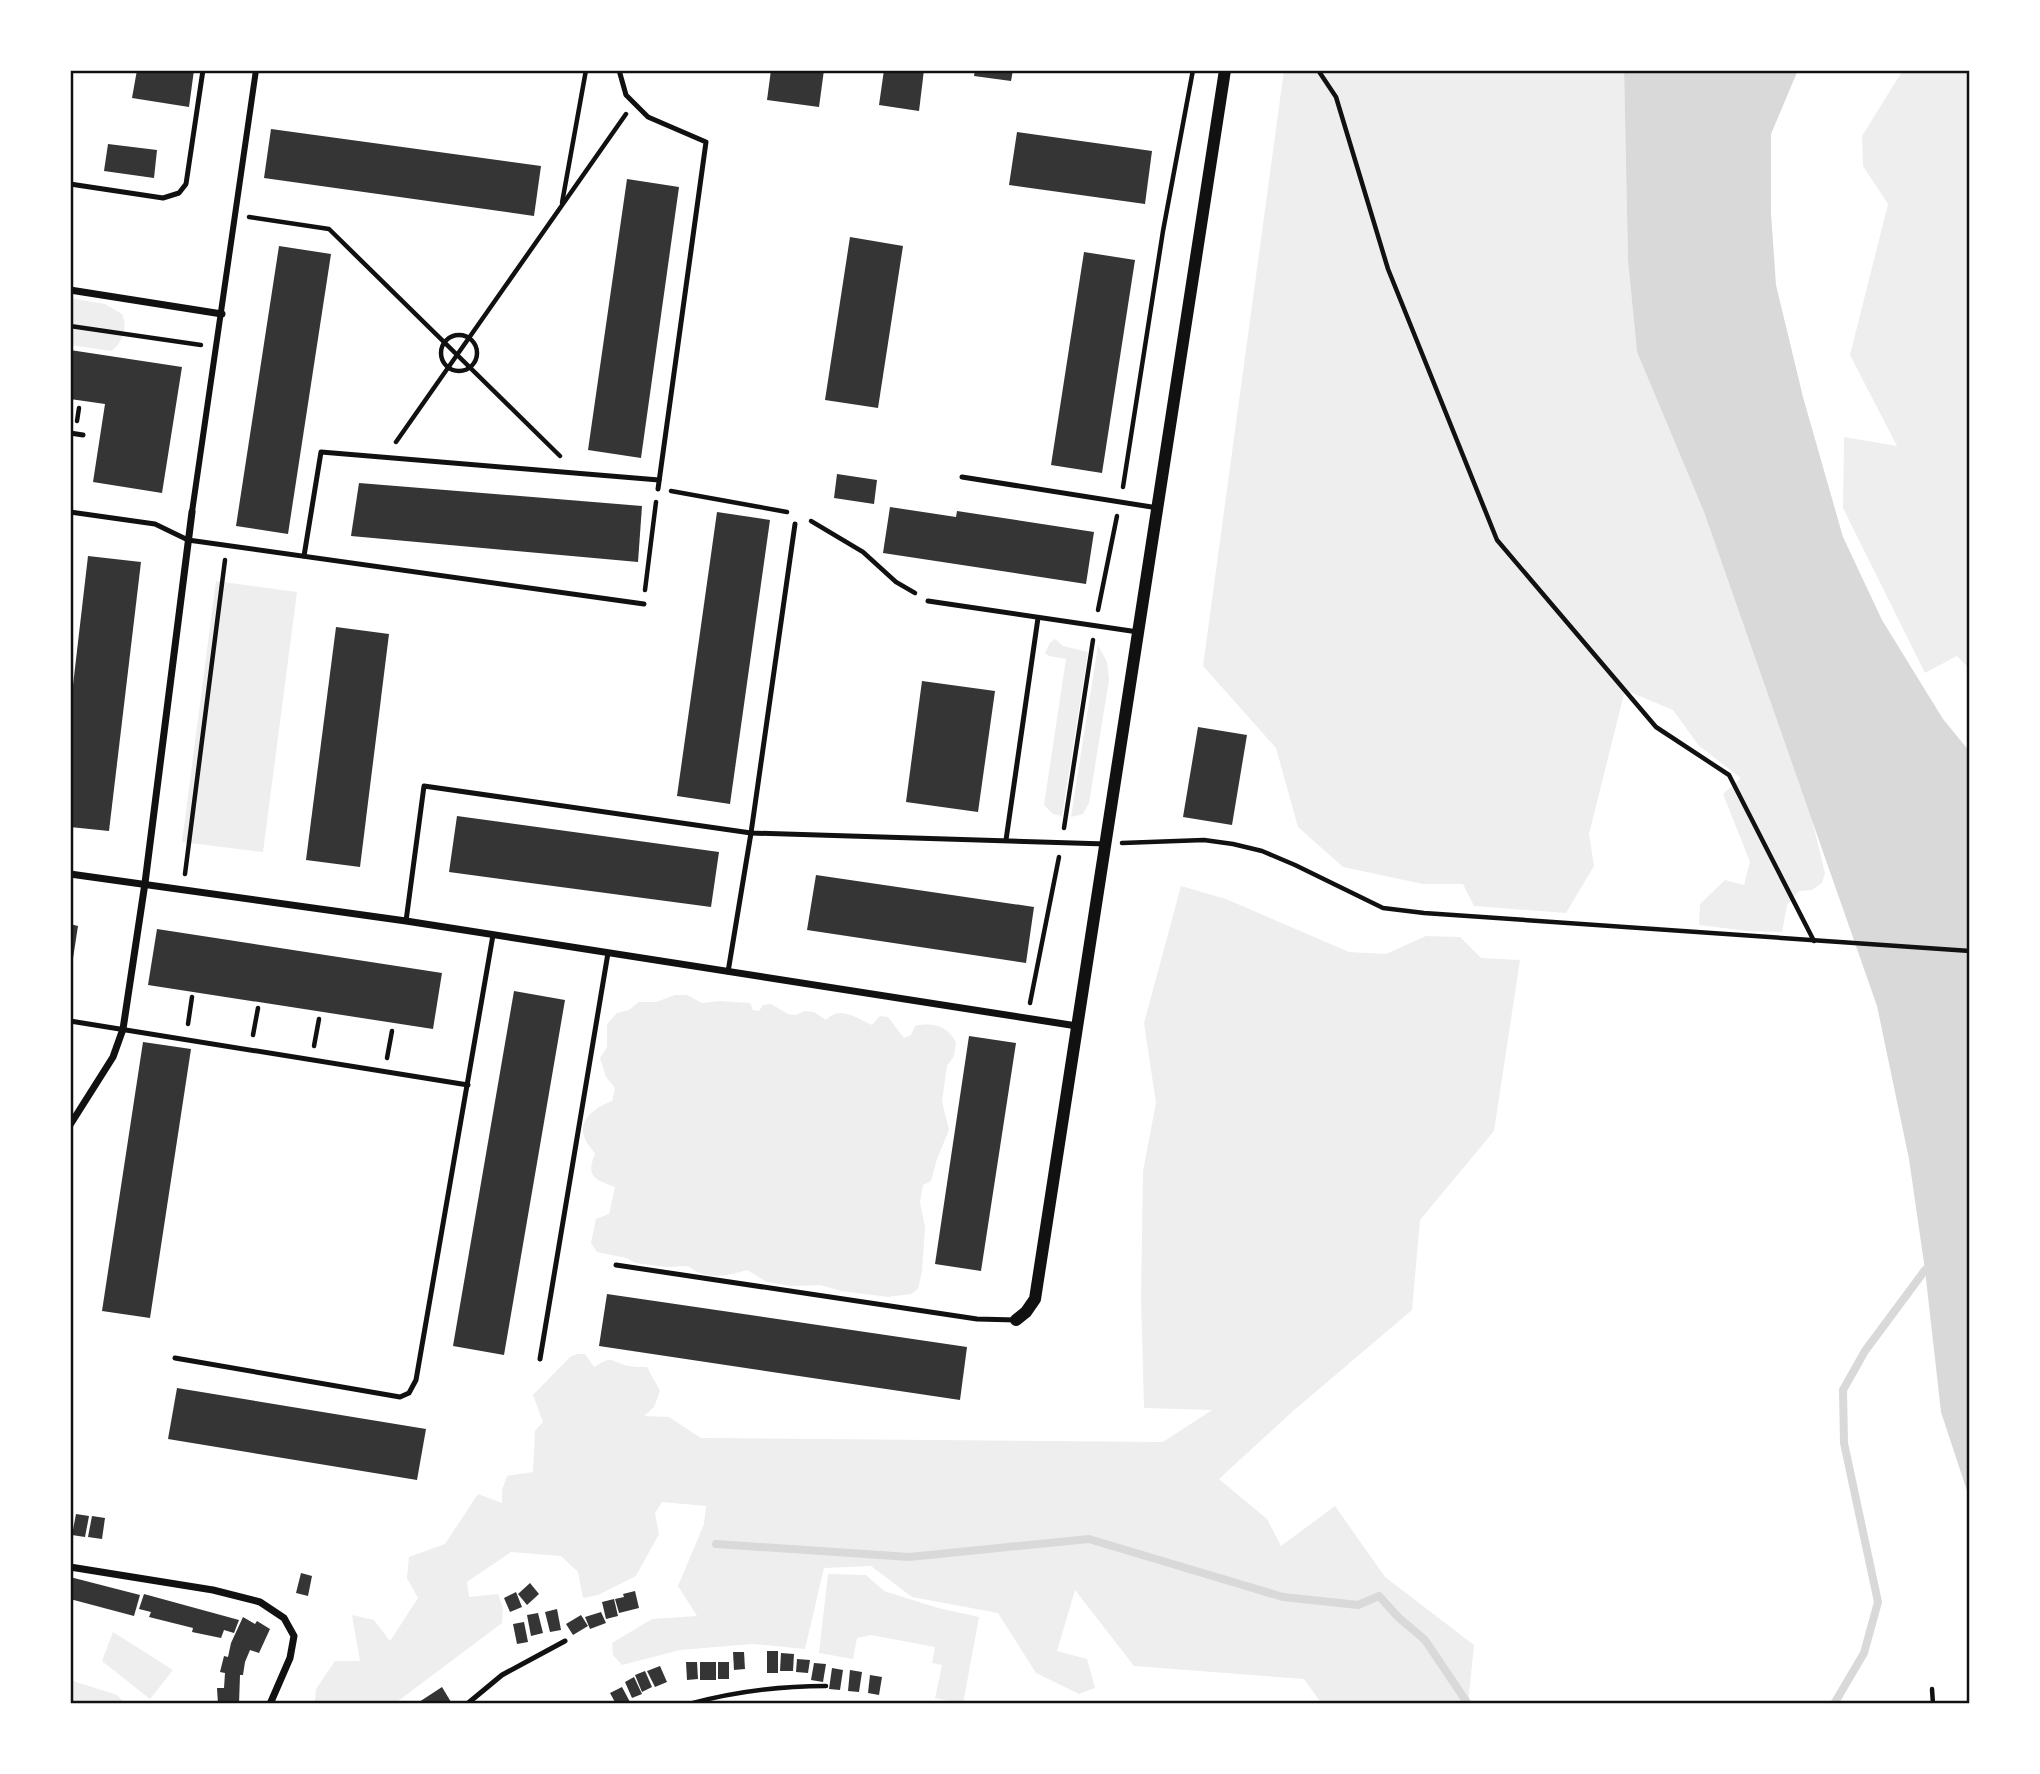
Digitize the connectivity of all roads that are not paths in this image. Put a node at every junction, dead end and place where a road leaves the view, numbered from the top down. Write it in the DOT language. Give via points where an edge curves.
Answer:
graph roads {
  1 [pos="203,70"];
  2 [pos="256,70"];
  3 [pos="619,70"];
  4 [pos="1225,70"];
  5 [pos="70,184"];
  6 [pos="70,290"];
  7 [pos="222,314"];
  8 [pos="70,433"];
  9 [pos="83,435"];
  10 [pos="962,477"];
  11 [pos="659,480"];
  12 [pos="658,489"];
  13 [pos="1158,508"];
  14 [pos="70,512"];
  15 [pos="192,512"];
  16 [pos="795,524"];
  17 [pos="188,540"];
  18 [pos="304,556"];
  19 [pos="928,601"];
  20 [pos="644,604"];
  21 [pos="1038,618"];
  22 [pos="1138,632"];
  23 [pos="751,833"];
  24 [pos="1006,841"];
  25 [pos="1106,844"];
  26 [pos="70,874"];
  27 [pos="145,883"];
  28 [pos="406,921"];
  29 [pos="493,935"];
  30 [pos="608,953"];
  31 [pos="728,972"];
  32 [pos="70,1021"];
  33 [pos="1077,1026"];
  34 [pos="124,1029"];
  35 [pos="468,1085"];
  36 [pos="70,1125"];
  37 [pos="616,1265"];
  38 [pos="1016,1321"];
  39 [pos="175,1357"];
  40 [pos="540,1359"];
  41 [pos="70,1567"];
  42 [pos="565,1641"];
  43 [pos="270,1704"];
  44 [pos="467,1704"];
  1 -- 5 [label="lane" via="186,184 179,193 163,198"];
  2 -- 7 [label="street"];
  3 -- 11 [label="lane" via="626,95 648,117 706,142"];
  4 -- 13 [label="street"];
  6 -- 7 [label="street"];
  7 -- 15 [label="street"];
  8 -- 9 [label="lane"];
  10 -- 13 [label="lane"];
  11 -- 12 [label="lane"];
  11 -- 18 [label="lane" via="321,452"];
  13 -- 22 [label="street"];
  14 -- 17 [label="lane" via="155,524"];
  15 -- 17 [label="street"];
  16 -- 23 [label="lane"];
  17 -- 18 [label="lane"];
  17 -- 27 [label="street"];
  18 -- 20 [label="lane"];
  19 -- 21 [label="lane"];
  21 -- 22 [label="lane"];
  21 -- 24 [label="lane"];
  22 -- 25 [label="street"];
  23 -- 24 [label="lane"];
  23 -- 28 [label="lane" via="424,786"];
  23 -- 31 [label="lane"];
  24 -- 25 [label="lane"];
  25 -- 33 [label="street"];
  26 -- 27 [label="street"];
  27 -- 28 [label="street"];
  27 -- 34 [label="street"];
  28 -- 29 [label="street"];
  29 -- 30 [label="street"];
  29 -- 35 [label="lane"];
  30 -- 31 [label="street"];
  30 -- 40 [label="lane"];
  31 -- 33 [label="street"];
  32 -- 34 [label="lane"];
  33 -- 38 [label="street" via="1035,1299"];
  34 -- 35 [label="lane"];
  34 -- 36 [label="street" via="113,1057"];
  35 -- 39 [label="lane" via="416,1380 409,1393 400,1397"];
  37 -- 38 [label="lane"];
  41 -- 43 [label="street" via="213,1590 260,1602 276,1612 294,1636 290,1658"];
  42 -- 44 [label="lane" via="502,1675"];
}
